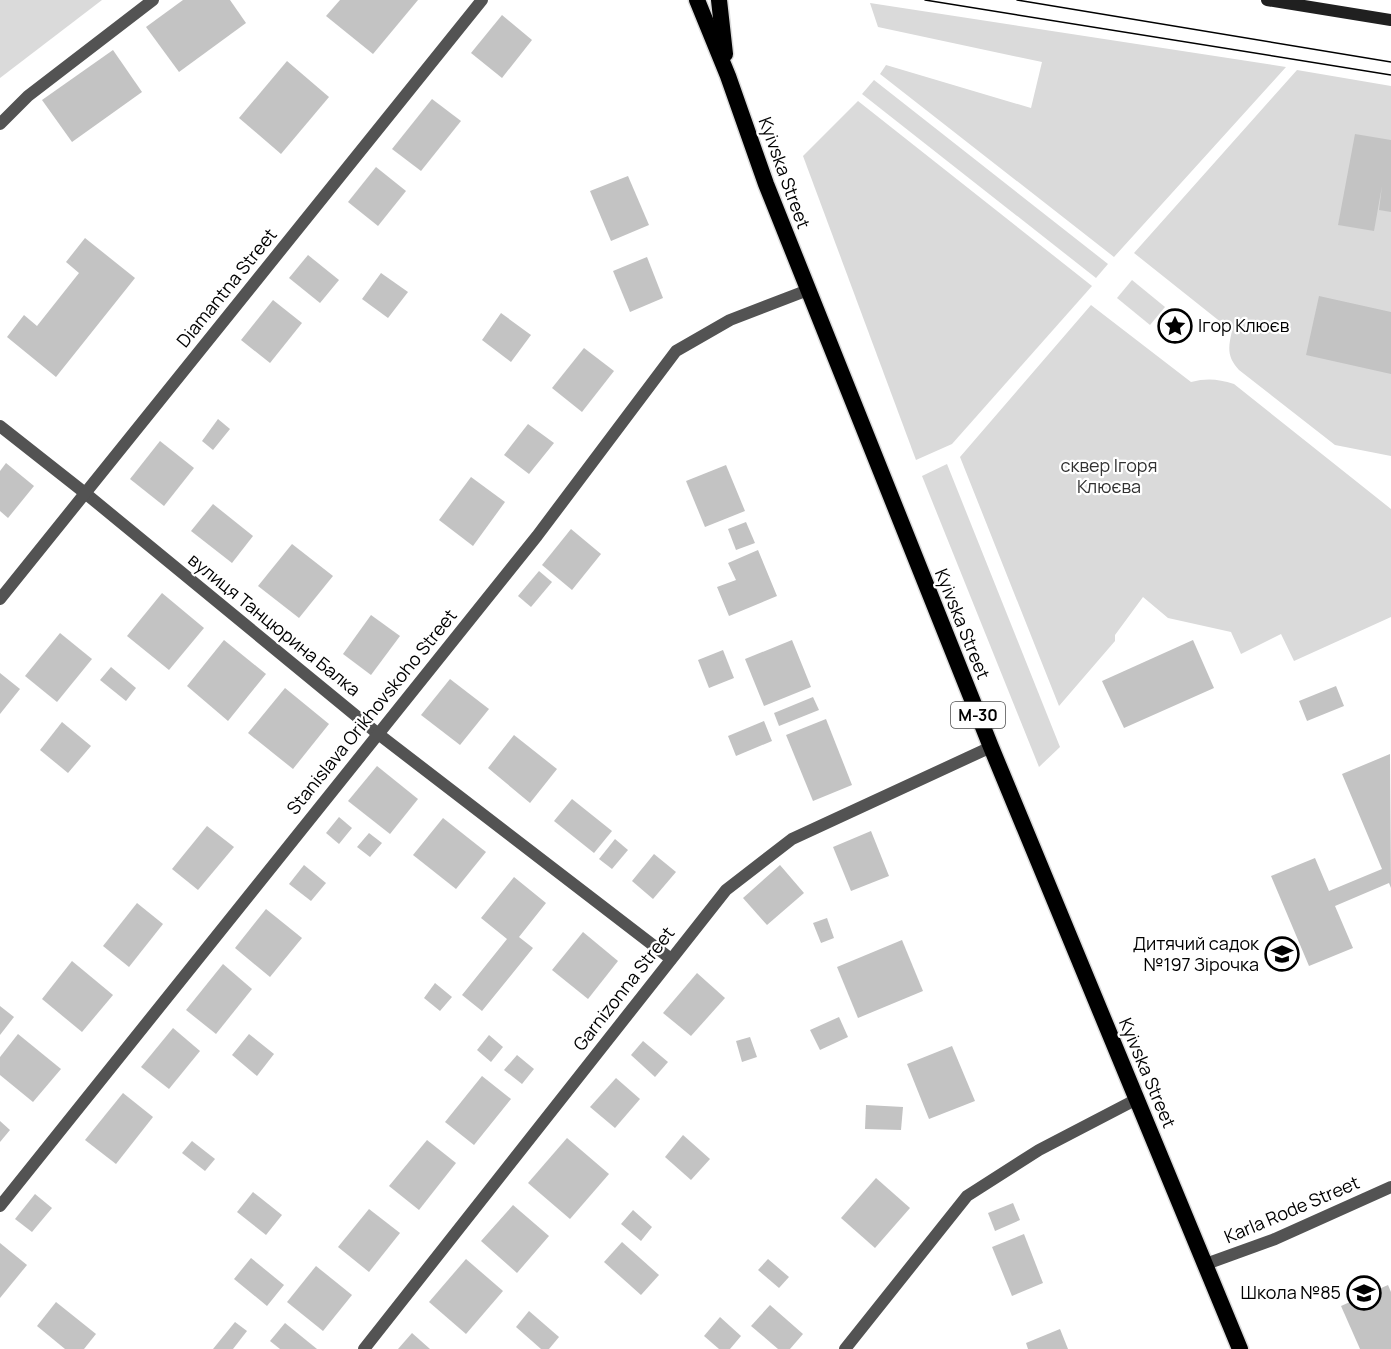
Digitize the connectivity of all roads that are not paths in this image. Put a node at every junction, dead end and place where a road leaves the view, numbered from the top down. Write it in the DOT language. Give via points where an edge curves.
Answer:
graph roads {
  1 [pos="153,0"];
  2 [pos="482,0"];
  3 [pos="698,0"];
  4 [pos="719,0"];
  5 [pos="1267,0"];
  6 [pos="1391,20"];
  7 [pos="728,76"];
  8 [pos="0,124"];
  9 [pos="808,290"];
  10 [pos="0,426"];
  11 [pos="85,493"];
  12 [pos="0,599"];
  13 [pos="377,733"];
  14 [pos="991,747"];
  15 [pos="671,959"];
  16 [pos="1137,1099"];
  17 [pos="1391,1187"];
  18 [pos="0,1206"];
  19 [pos="1206,1264"];
  20 [pos="364,1349"];
  21 [pos="845,1349"];
  22 [pos="1240,1349"];
  1 -- 8 [label="street" via="28,96"];
  2 -- 11 [label="street, Diamantna Street"];
  3 -- 7 [label="highway, Kyivska Street / М-30"];
  4 -- 7 [label="highway, Kyivska Street / М-30"];
  5 -- 6 [label="main road"];
  7 -- 9 [label="highway, Kyivska Street / М-30"];
  9 -- 13 [label="street, Stanislava Orikhovskoho Street" via="730,320 676,351 537,536"];
  9 -- 14 [label="highway, Kyivska Street / М-30"];
  10 -- 11 [label="street, вулиця Танцюрина Балка"];
  11 -- 12 [label="street, Diamantna Street"];
  11 -- 13 [label="street, вулиця Танцюрина Балка"];
  13 -- 15 [label="street, вулиця Танцюрина Балка"];
  13 -- 18 [label="street, Stanislava Orikhovskoho Street"];
  14 -- 15 [label="street, Garnizonna Street" via="792,839 726,890"];
  14 -- 16 [label="highway, Kyivska Street / М-30"];
  15 -- 20 [label="street, Garnizonna Street"];
  16 -- 19 [label="highway, Kyivska Street / М-30"];
  16 -- 21 [label="street" via="1039,1150 967,1196"];
  17 -- 19 [label="street, Karla Rode Street" via="1275,1239"];
  19 -- 22 [label="highway, Kyivska Street / М-30"];
}
